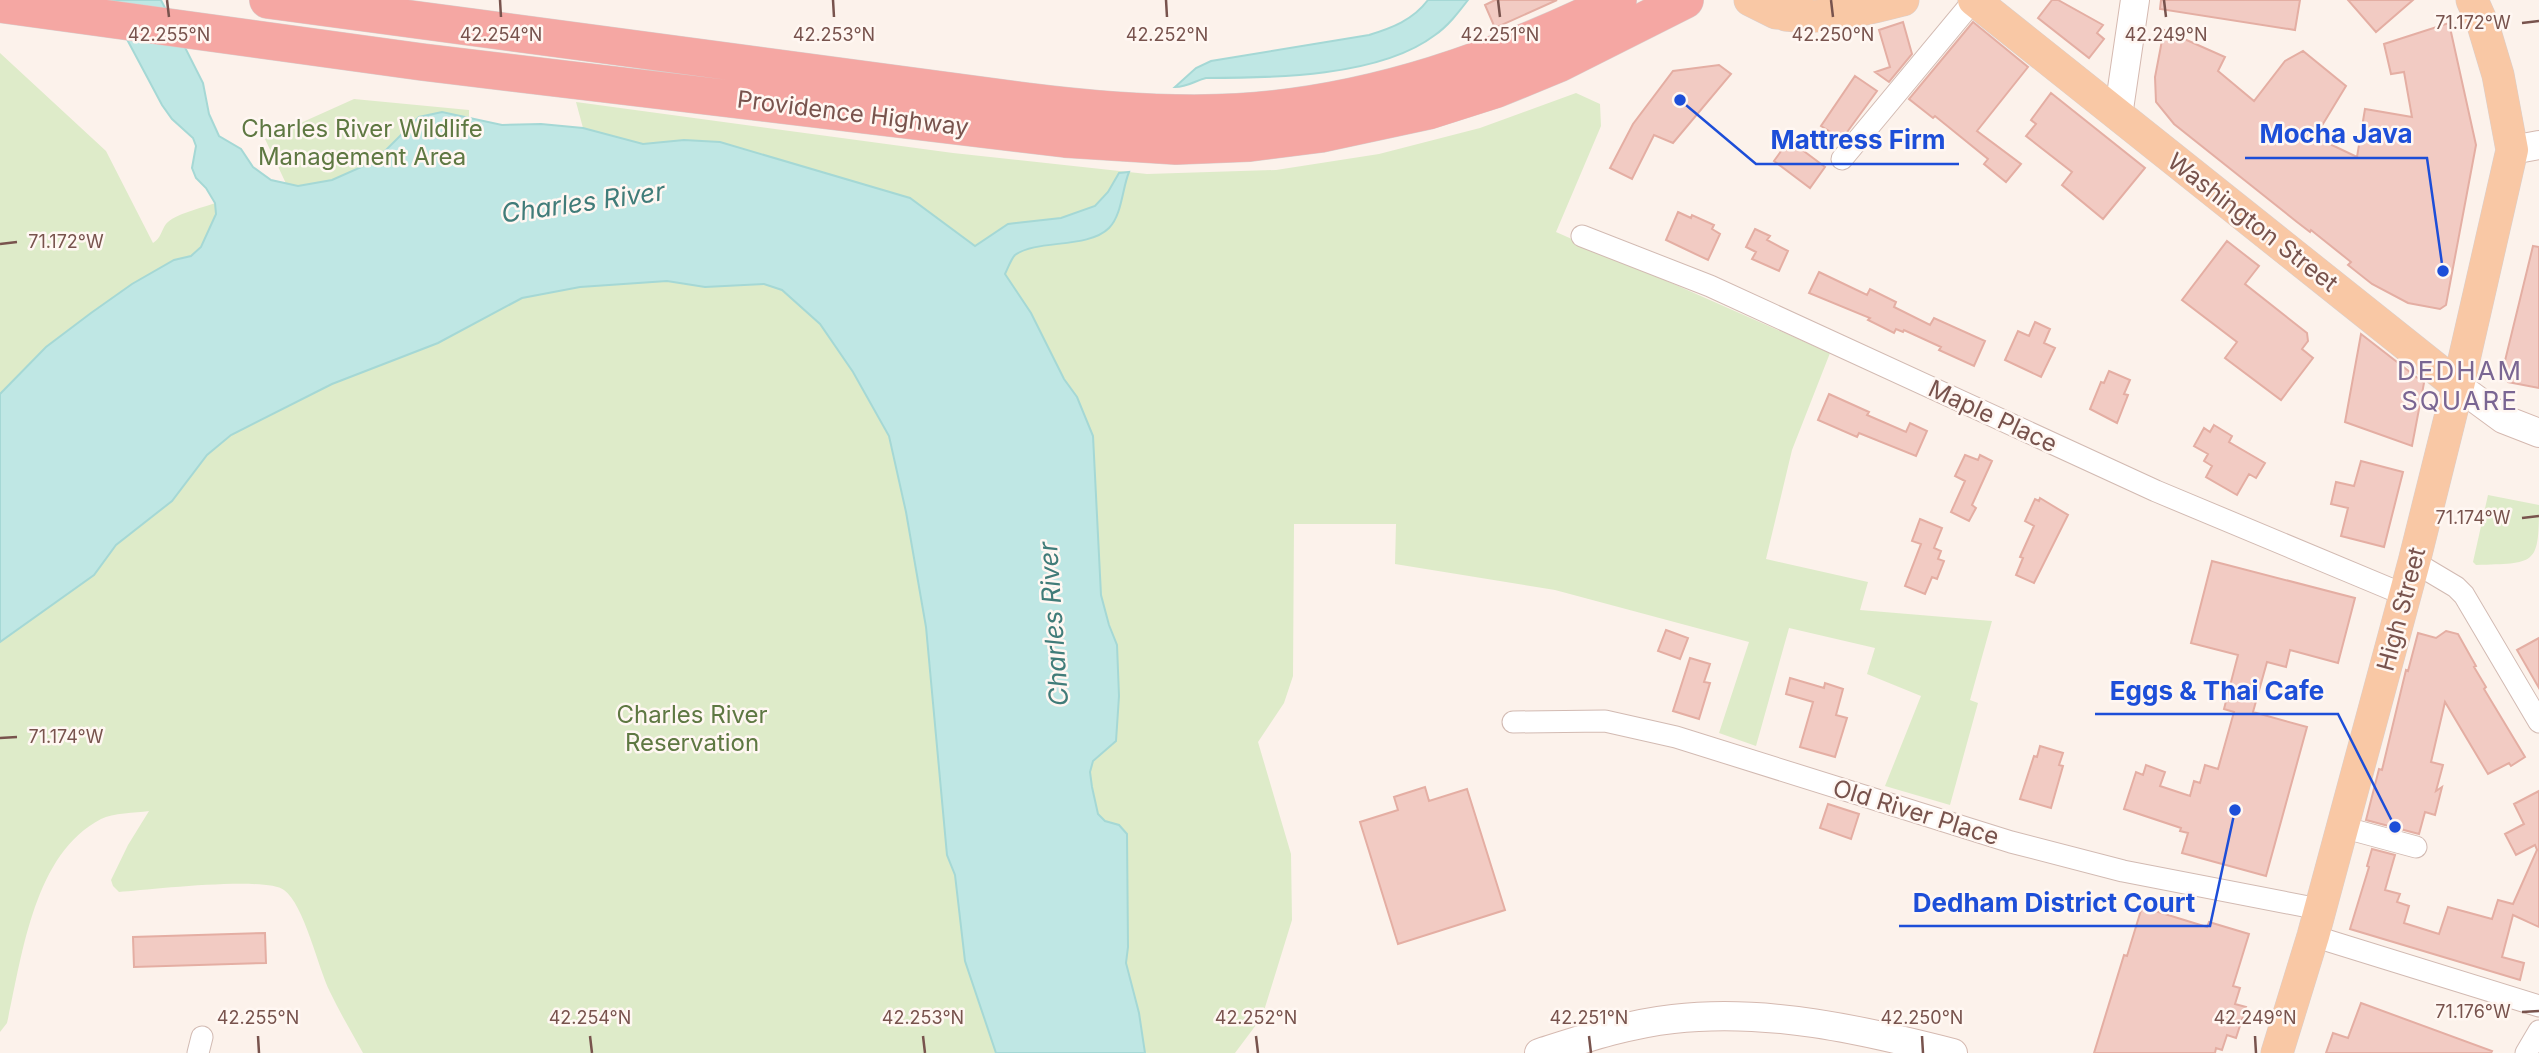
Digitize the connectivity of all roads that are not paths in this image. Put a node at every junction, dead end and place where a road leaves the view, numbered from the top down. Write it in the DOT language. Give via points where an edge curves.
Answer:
graph roads {
  1 [pos="268,0"];
  2 [pos="1618,0"];
  3 [pos="1685,0"];
  4 [pos="1751,0"];
  5 [pos="1846,0"];
  6 [pos="1903,0"];
  7 [pos="1973,0"];
  8 [pos="2135,0"];
  9 [pos="2472,0"];
  10 [pos="0,4"];
  11 [pos="1786,15"];
  12 [pos="2118,116"];
  13 [pos="2526,148"];
  14 [pos="1842,159"];
  15 [pos="1582,236"];
  16 [pos="2458,386"];
  17 [pos="2539,433"];
  18 [pos="2414,562"];
  19 [pos="2405,595"];
  20 [pos="1513,722"];
  21 [pos="2539,722"];
  22 [pos="2342,827"];
  23 [pos="2416,847"];
  24 [pos="2316,922"];
  25 [pos="2539,1006"];
  26 [pos="2539,1031"];
  27 [pos="1539,1053"];
  28 [pos="1953,1053"];
  29 [pos="2277,1053"];
  30 [pos="2526,1053"];
  1 -- 2 [label="highway, Providence Highway" via="1037,103 1165,114 1275,108 1381,90 1484,59"];
  3 -- 10 [label="highway, Providence Highway" via="1558,64 1463,100 1333,132 1212,145 1065,139"];
  4 -- 11 [label="main road"];
  5 -- 11 [label="main road" via="1813,13"];
  6 -- 11 [label="main road" via="1830,17"];
  7 -- 12 [label="main road, Washington Street"];
  7 -- 14 [label="street"];
  8 -- 12 [label="street"];
  9 -- 13 [label="main road, High Street"];
  12 -- 16 [label="main road, Washington Street"];
  13 -- 16 [label="main road, High Street"];
  15 -- 19 [label="street, Maple Place" via="1710,286 2156,491"];
  16 -- 17 [label="street, Washington Street" via="2503,419"];
  16 -- 18 [label="main road, High Street"];
  18 -- 19 [label="main road, High Street"];
  18 -- 21 [label="street" via="2464,595"];
  19 -- 22 [label="main road, High Street"];
  20 -- 24 [label="street, Old River Place" via="1605,722 1676,737 2011,842"];
  22 -- 23 [label="street"];
  22 -- 24 [label="main road, High Street"];
  24 -- 25 [label="street, Old River Place"];
  24 -- 29 [label="main road, High Street"];
  26 -- 30 [label="street"];
  27 -- 28 [label="street" via="1657,1021 1740,1016 1838,1027"];
}
